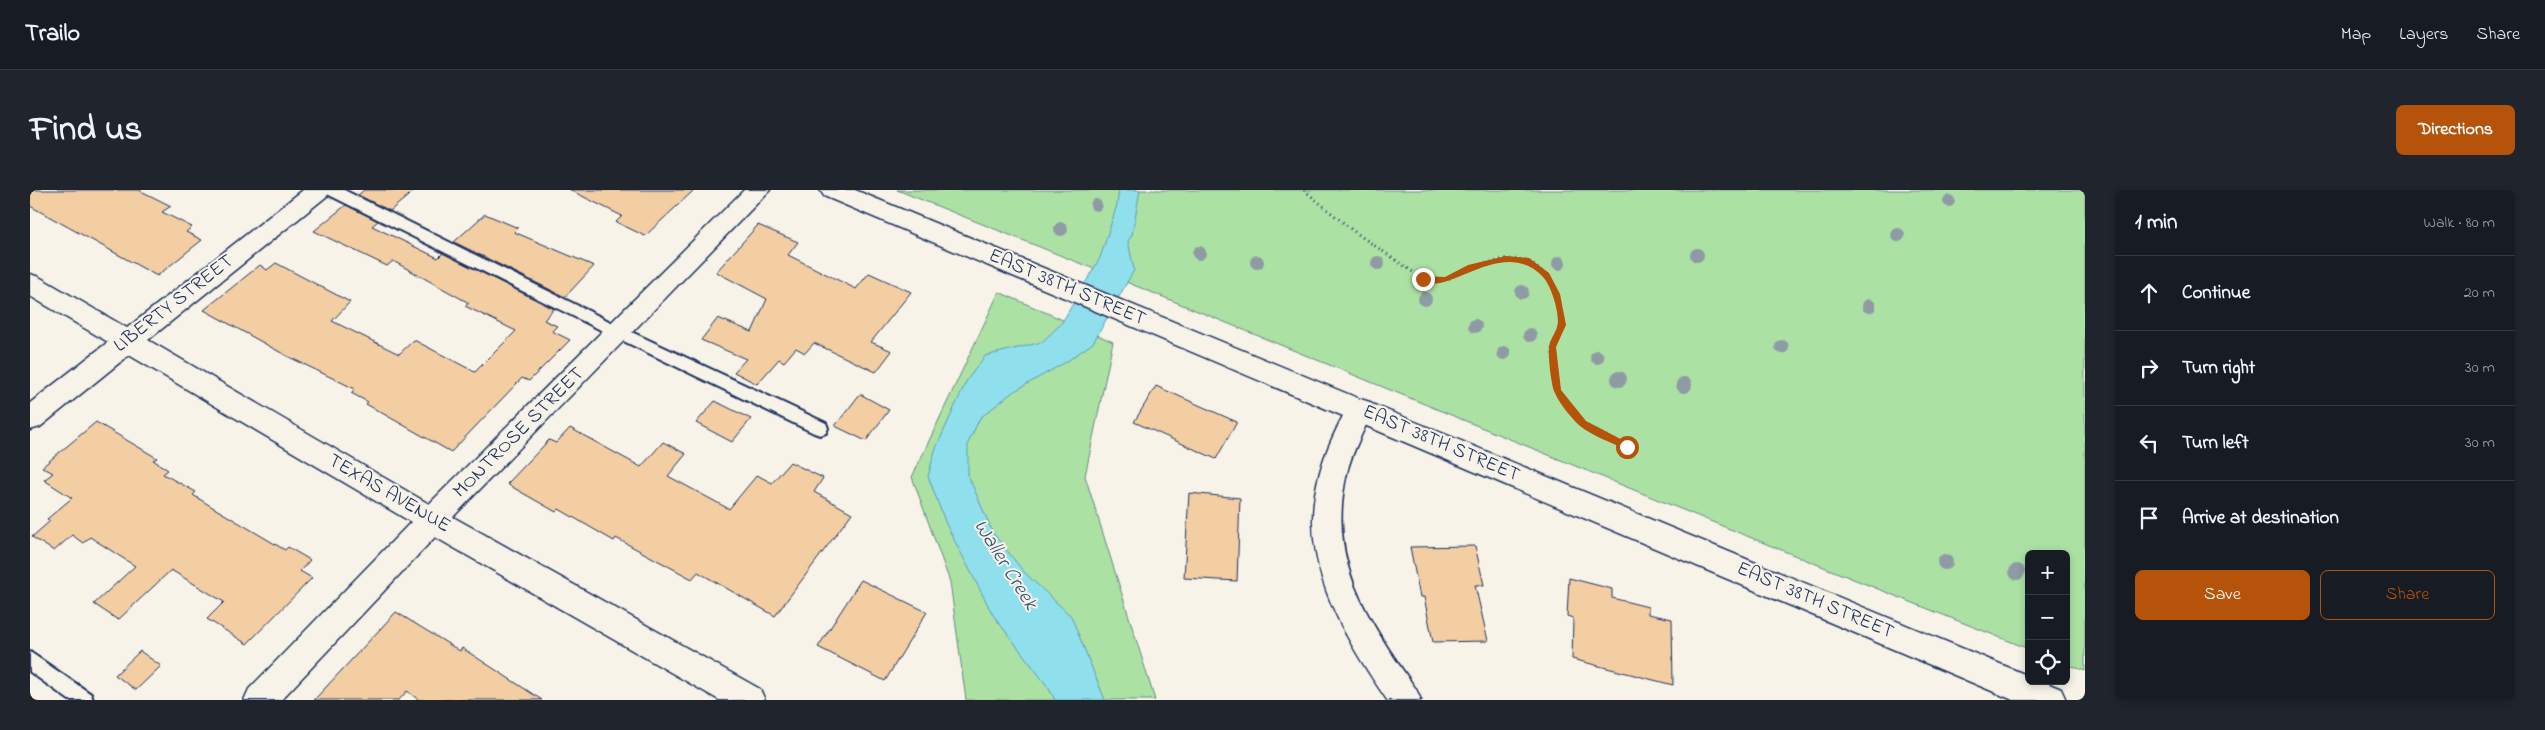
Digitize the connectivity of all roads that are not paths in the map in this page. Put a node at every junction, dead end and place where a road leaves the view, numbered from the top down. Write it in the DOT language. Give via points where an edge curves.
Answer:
graph roads {
  1 [pos="319,190"];
  2 [pos="332,190"];
  3 [pos="758,190"];
  4 [pos="832,190"];
  5 [pos="30,284"];
  6 [pos="618,332"];
  7 [pos="128,340"];
  8 [pos="1360,410"];
  9 [pos="30,419"];
  10 [pos="820,428"];
  11 [pos="432,520"];
  12 [pos="30,661"];
  13 [pos="84,700"];
  14 [pos="260,700"];
  15 [pos="749,700"];
  16 [pos="1405,700"];
  17 [pos="2050,700"];
  1 -- 7 [label="street, LIBERTY STREET"];
  2 -- 6 [label="lane"];
  3 -- 6 [label="street, MONTROSE STREET"];
  4 -- 8 [label="street, EAST 38TH STREET"];
  5 -- 7 [label="street, TEXAS AVENUE"];
  6 -- 10 [label="lane"];
  6 -- 11 [label="street, MONTROSE STREET"];
  7 -- 9 [label="street, LIBERTY STREET"];
  7 -- 11 [label="street, TEXAS AVENUE"];
  8 -- 16 [label="street" via="1334,472 1326,509 1327,546 1336,584 1355,626"];
  8 -- 17 [label="street, EAST 38TH STREET"];
  11 -- 14 [label="street, MONTROSE STREET"];
  11 -- 15 [label="street, TEXAS AVENUE"];
  12 -- 13 [label="lane"];
}
